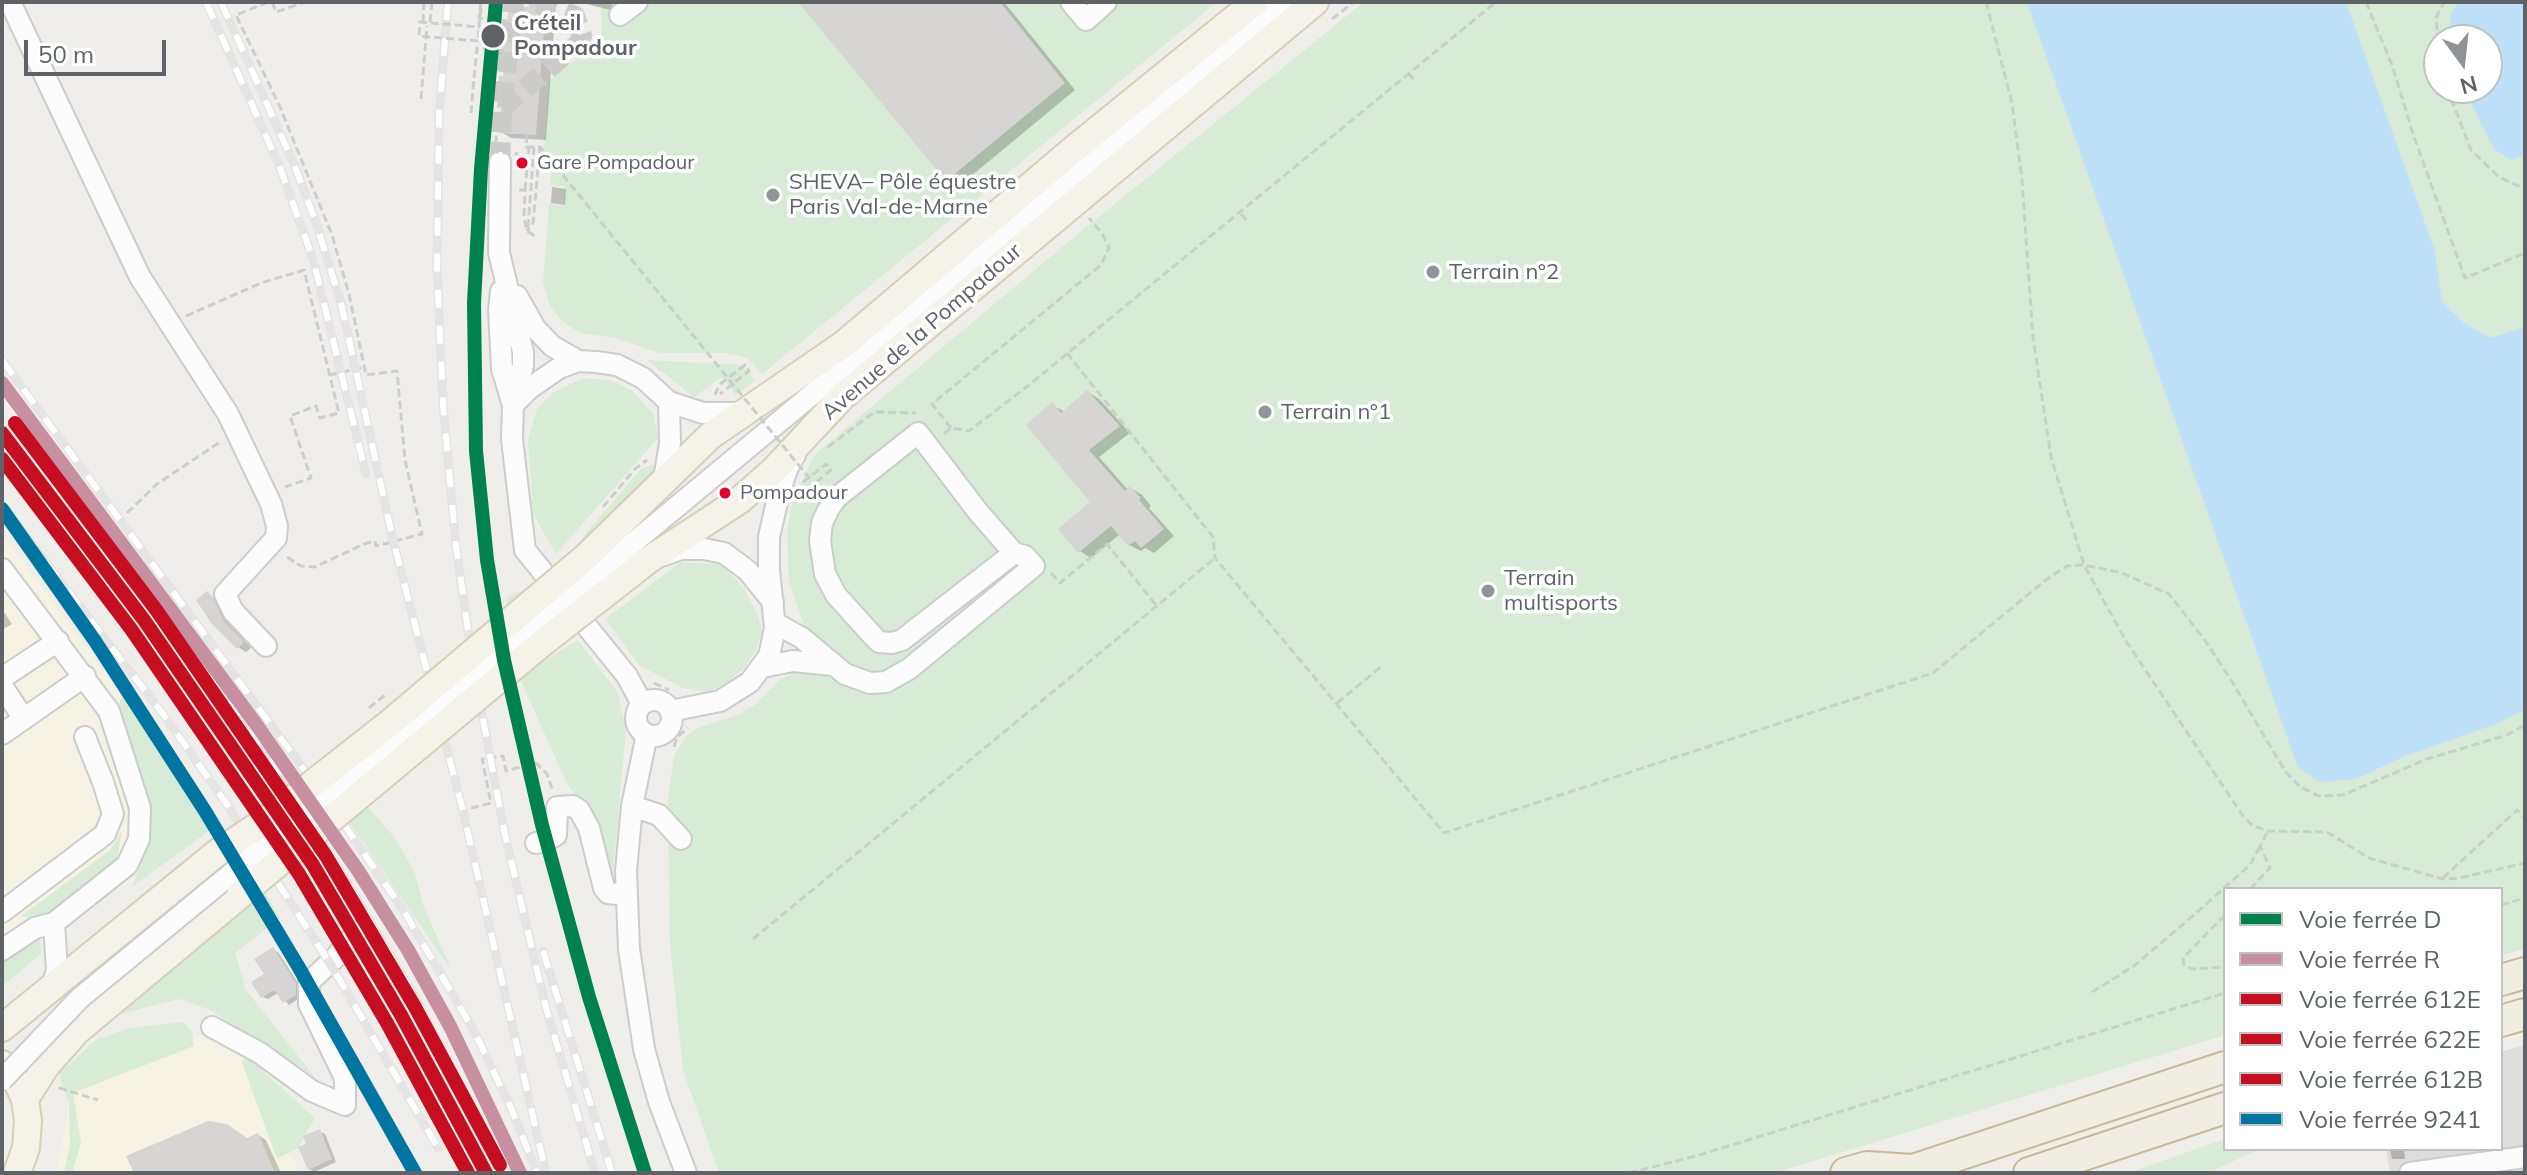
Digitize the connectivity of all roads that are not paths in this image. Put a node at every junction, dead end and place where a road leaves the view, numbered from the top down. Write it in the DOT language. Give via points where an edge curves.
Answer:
graph roads {
  1 [pos="10,2"];
  2 [pos="637,2"];
  3 [pos="1071,2"];
  4 [pos="1106,2"];
  5 [pos="1255,2"];
  6 [pos="1285,2"];
  7 [pos="1315,2"];
  8 [pos="620,15"];
  9 [pos="500,162"];
  10 [pos="503,271"];
  11 [pos="578,361"];
  12 [pos="669,402"];
  13 [pos="513,405"];
  14 [pos="742,413"];
  15 [pos="815,442"];
  16 [pos="664,480"];
  17 [pos="1014,553"];
  18 [pos="647,561"];
  19 [pos="2,569"];
  20 [pos="598,573"];
  21 [pos="773,602"];
  22 [pos="775,623"];
  23 [pos="58,641"];
  24 [pos="266,646"];
  25 [pos="833,665"];
  26 [pos="762,667"];
  27 [pos="85,676"];
  28 [pos="2,678"];
  29 [pos="2,686"];
  30 [pos="642,704"];
  31 [pos="670,711"];
  32 [pos="24,719"];
  33 [pos="2,734"];
  34 [pos="647,734"];
  35 [pos="85,737"];
  36 [pos="632,806"];
  37 [pos="681,839"];
  38 [pos="536,843"];
  39 [pos="626,895"];
  40 [pos="2,912"];
  41 [pos="54,923"];
  42 [pos="356,932"];
  43 [pos="2,950"];
  44 [pos="2525,973"];
  45 [pos="2503,979"];
  46 [pos="52,986"];
  47 [pos="2525,1014"];
  48 [pos="2503,1020"];
  49 [pos="212,1027"];
  50 [pos="2,1028"];
  51 [pos="2,1064"];
  52 [pos="2223,1068"];
  53 [pos="2,1080"];
  54 [pos="25,1099"];
  55 [pos="2223,1109"];
  56 [pos="2525,1157"];
  57 [pos="1908,1171"];
  58 [pos="17,1173"];
  59 [pos="686,1173"];
  60 [pos="1846,1173"];
  61 [pos="2029,1173"];
  62 [pos="2410,1173"];
  1 -- 24 [label="street" via="140,277 238,433 266,493 277,526 274,543 225,594 233,611"];
  2 -- 8 [label="street"];
  3 -- 4 [label="street" via="1086,20"];
  5 -- 14 [label="main road, Avenue de la Pompadour" via="844,344"];
  6 -- 20 [label="street, Avenue de la Pompadour"];
  7 -- 15 [label="main road, Avenue de la Pompadour" via="843,396"];
  9 -- 10 [label="street"];
  10 -- 11 [label="street" via="535,328"];
  10 -- 13 [label="street" via="502,369"];
  11 -- 12 [label="street" via="617,365 643,378"];
  11 -- 13 [label="street" via="546,376"];
  12 -- 14 [label="street" via="703,413"];
  12 -- 16 [label="street"];
  13 -- 30 [label="street" via="513,459 525,550 627,676"];
  14 -- 16 [label="main road, Avenue de la Pompadour"];
  15 -- 18 [label="main road, Avenue de la Pompadour"];
  15 -- 21 [label="street" via="788,467 779,493 769,537"];
  16 -- 20 [label="main road, Avenue de la Pompadour" via="622,522"];
  17 -- 17 [label="street" via="918,433 836,498 822,523 820,541 825,574 836,595 879,642 892,643"];
  17 -- 25 [label="street" via="1034,566 900,676 870,683"];
  18 -- 20 [label="main road, Avenue de la Pompadour"];
  18 -- 21 [label="street" via="681,549 724,553 748,571"];
  19 -- 23 [label="street"];
  20 -- 46 [label="main road, Avenue de la Pompadour, bridge" via="518,614 391,722"];
  20 -- 53 [label="street, Avenue de la Pompadour, bridge" via="80,998"];
  20 -- 54 [label="main road, Avenue de la Pompadour, bridge" via="541,644 77,1031"];
  21 -- 22 [label="street"];
  22 -- 25 [label="street"];
  22 -- 26 [label="street" via="774,641"];
  23 -- 27 [label="street"];
  23 -- 28 [label="street"];
  25 -- 26 [label="street" via="793,661"];
  26 -- 31 [label="street" via="750,682 720,701"];
  27 -- 32 [label="street"];
  27 -- 41 [label="street" via="109,711 140,808 139,839 127,865"];
  29 -- 32 [label="street"];
  30 -- 31 [label="street" via="658,701"];
  30 -- 34 [label="street" via="636,718"];
  31 -- 34 [label="street" via="666,730"];
  32 -- 33 [label="street"];
  34 -- 36 [label="street"];
  35 -- 40 [label="street" via="113,814 105,834"];
  36 -- 37 [label="street" via="659,815"];
  36 -- 39 [label="street"];
  38 -- 39 [label="street" via="556,835 557,807 573,806 593,837 604,888"];
  39 -- 59 [label="street" via="641,1038"];
  41 -- 43 [label="street" via="35,928"];
  41 -- 46 [label="street" via="57,970"];
  42 -- 49 [label="street" via="309,982 309,1004 345,1078 345,1105 312,1091"];
  44 -- 45 [label="highway"];
  46 -- 50 [label="main road, Avenue de la Pompadour"];
  47 -- 48 [label="highway"];
  51 -- 54 [label="main road"];
  52 -- 57 [label="highway"];
  54 -- 58 [label="main road" via="28,1136"];
  55 -- 61 [label="highway"];
  56 -- 62 [label="street"];
  57 -- 60 [label="highway" via="1867,1167"];
}
